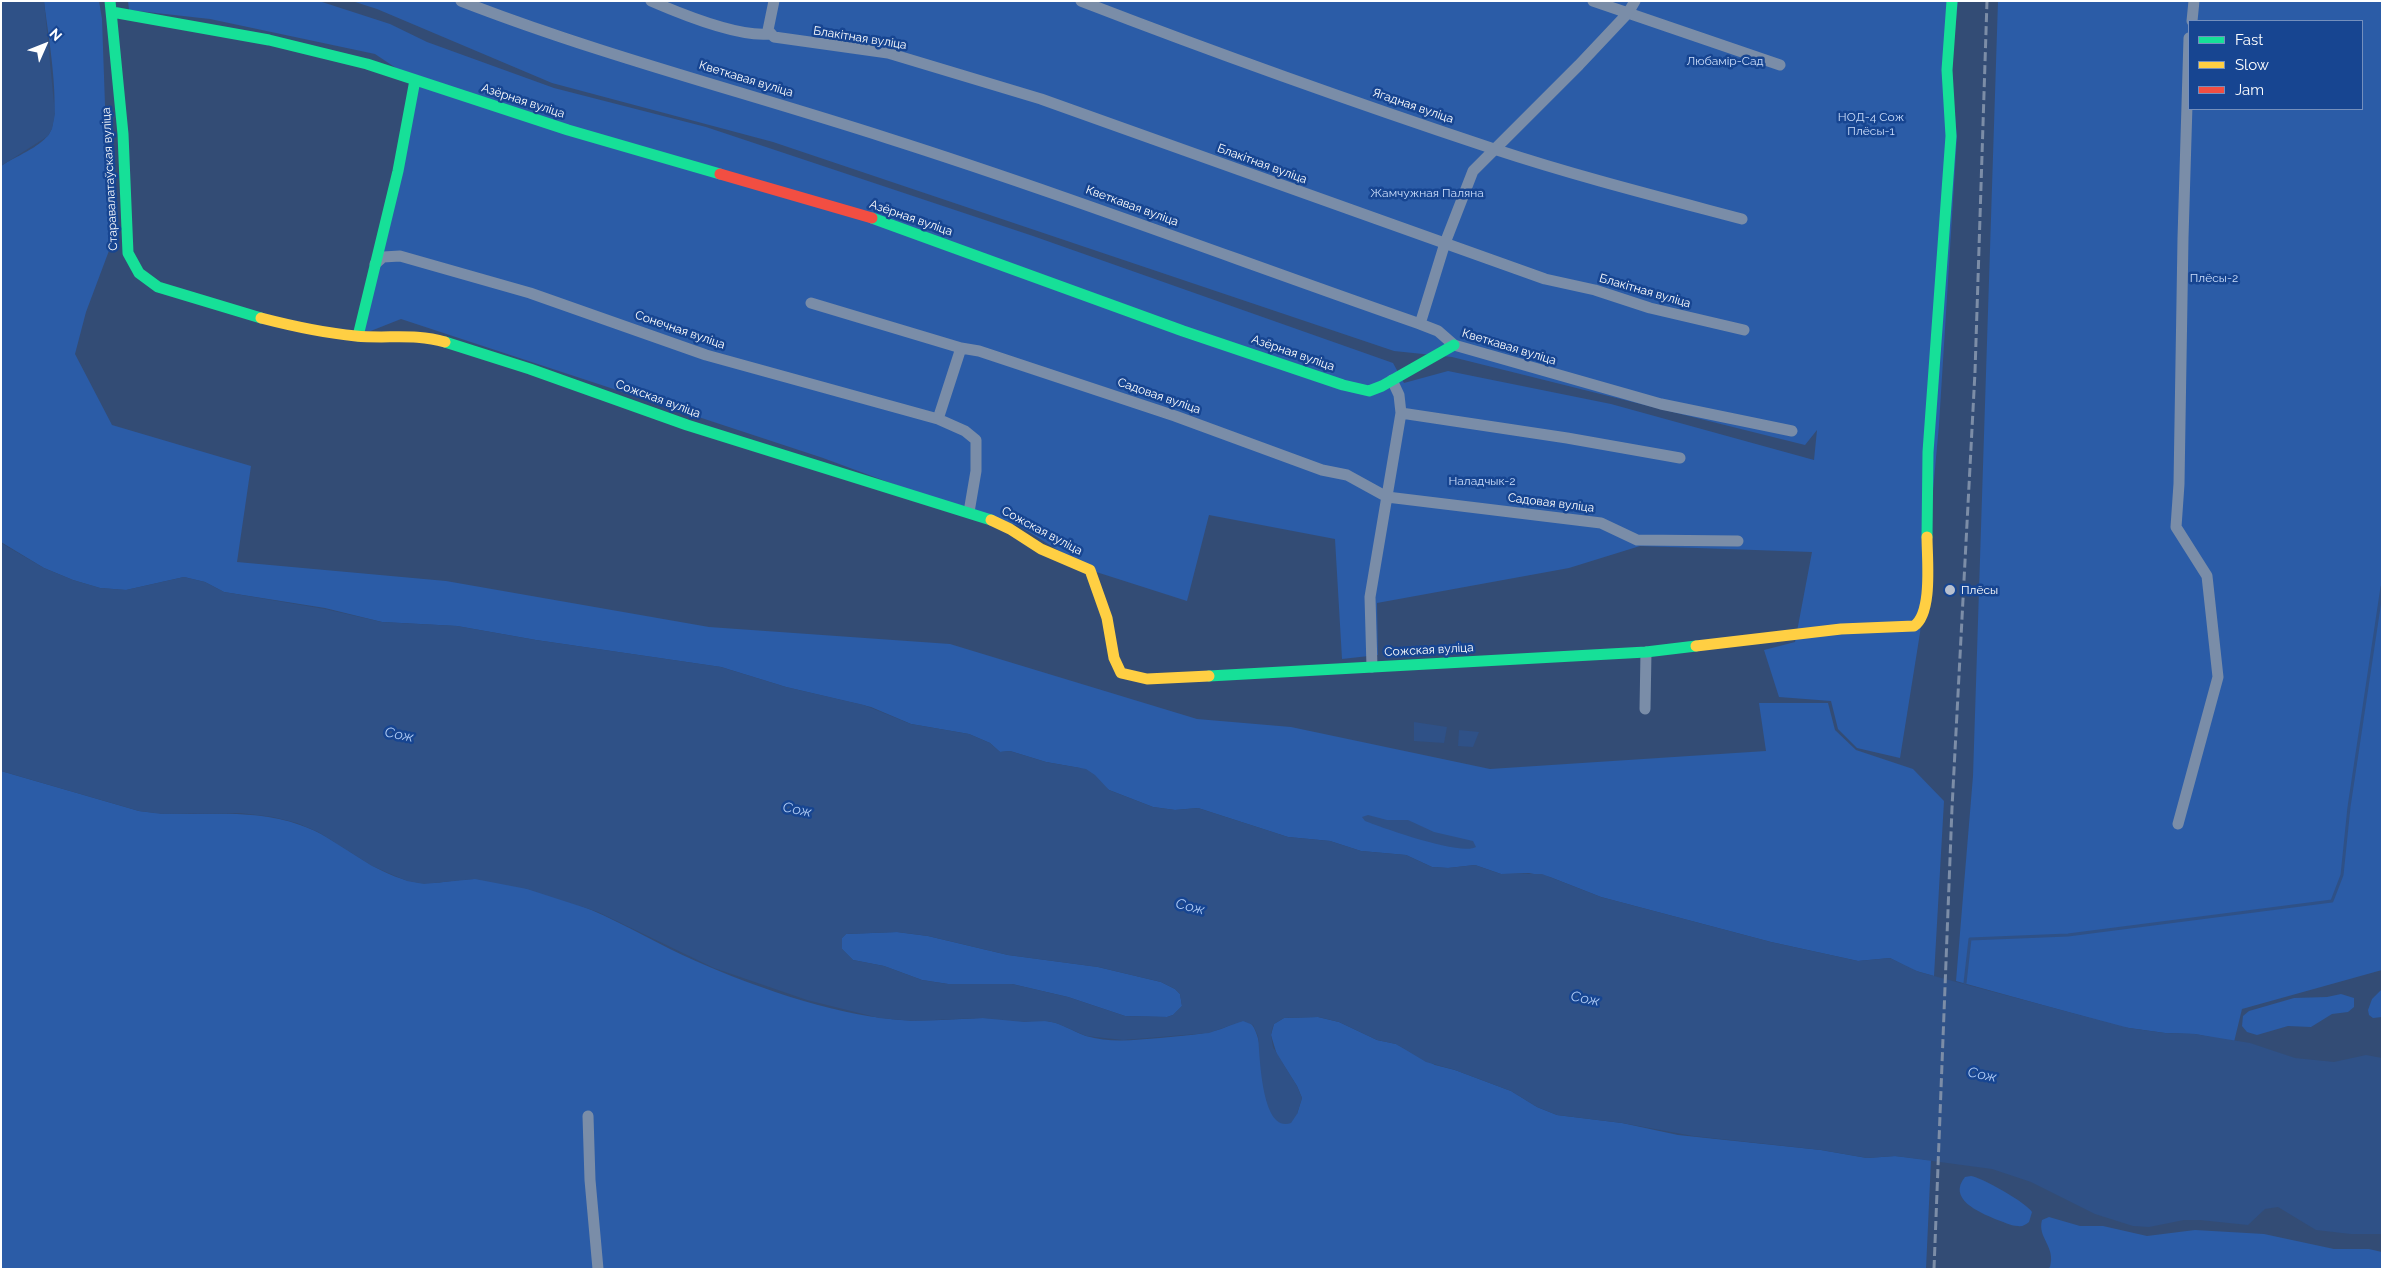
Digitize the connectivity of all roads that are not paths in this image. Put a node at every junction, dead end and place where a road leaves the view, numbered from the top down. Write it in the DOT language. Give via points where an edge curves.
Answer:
graph roads {
  1 [pos="461,1"];
  2 [pos="651,1"];
  3 [pos="774,1"];
  4 [pos="1081,1"];
  5 [pos="1593,1"];
  6 [pos="1635,1"];
  7 [pos="1952,1"];
  8 [pos="2194,1"];
  9 [pos="111,7"];
  10 [pos="1628,13"];
  11 [pos="2192,20"];
  12 [pos="769,34"];
  13 [pos="1780,65"];
  14 [pos="2188,71"];
  15 [pos="415,80"];
  16 [pos="1495,149"];
  17 [pos="1742,219"];
  18 [pos="1445,243"];
  19 [pos="376,264"];
  20 [pos="811,303"];
  21 [pos="1420,324"];
  22 [pos="1744,330"];
  23 [pos="358,336"];
  24 [pos="1454,345"];
  25 [pos="961,348"];
  26 [pos="1392,380"];
  27 [pos="1401,413"];
  28 [pos="938,419"];
  29 [pos="1792,432"];
  30 [pos="1680,458"];
  31 [pos="1387,497"];
  32 [pos="969,512"];
  33 [pos="1738,541"];
  34 [pos="1646,652"];
  35 [pos="1372,667"];
  36 [pos="1644,709"];
  37 [pos="2178,824"];
  38 [pos="588,1116"];
  39 [pos="598,1269"];
  1 -- 21 [label="street, Кветкавая вуліца" via="587,46 1042,188"];
  2 -- 12 [label="street, Блакітная вуліца" via="717,25 751,34"];
  3 -- 12 [label="street"];
  4 -- 16 [label="street, Ягадная вуліца" via="1171,36"];
  5 -- 10 [label="street"];
  6 -- 10 [label="street"];
  7 -- 34 [label="street, Сожская вуліца" via="1947,70 1951,136 1928,452 1924,616 1914,626 1841,629"];
  8 -- 11 [label="street"];
  9 -- 15 [label="street, Азёрная вуліца" via="269,40"];
  9 -- 23 [label="street, Старавалатаўская вуліца" via="123,134 128,253 135,270 158,287 260,317"];
  10 -- 13 [label="street"];
  10 -- 16 [label="street"];
  12 -- 18 [label="street, Блакітная вуліца" via="788,40 888,53 945,69 1041,99"];
  14 -- 37 [label="street" via="2176,527 2208,576 2218,677"];
  15 -- 19 [label="street"];
  15 -- 26 [label="street, Азёрная вуліца" via="568,130 869,217 1182,331 1343,385 1369,390"];
  16 -- 17 [label="street, Ягадная вуліца"];
  16 -- 18 [label="street" via="1473,171"];
  18 -- 21 [label="street"];
  18 -- 22 [label="street, Блакітная вуліца" via="1545,280"];
  19 -- 23 [label="street"];
  19 -- 28 [label="street, Сонечная вуліца" via="383,257 400,256 530,293 706,355"];
  20 -- 25 [label="street, Садовая вуліца"];
  21 -- 24 [label="street, Кветкавая вуліца" via="1438,331"];
  23 -- 32 [label="street, Сожская вуліца" via="432,338 524,366 688,426"];
  24 -- 26 [label="street, Азёрная вуліца"];
  24 -- 29 [label="street, Кветкавая вуліца" via="1661,404"];
  25 -- 28 [label="street"];
  25 -- 31 [label="street, Садовая вуліца" via="1078,383 1322,470 1347,475"];
  26 -- 27 [label="street" via="1399,395"];
  27 -- 30 [label="street"];
  27 -- 31 [label="street"];
  28 -- 32 [label="street, Сонечная вуліца" via="965,430 976,440 976,471"];
  31 -- 33 [label="street, Садовая вуліца" via="1601,523 1637,540"];
  31 -- 35 [label="street" via="1370,597"];
  32 -- 35 [label="street, Сожская вуліца" via="1090,570 1111,635 1111,657 1120,673 1147,679"];
  34 -- 35 [label="street, Сожская вуліца"];
  34 -- 36 [label="street"];
  38 -- 39 [label="street"];
}
